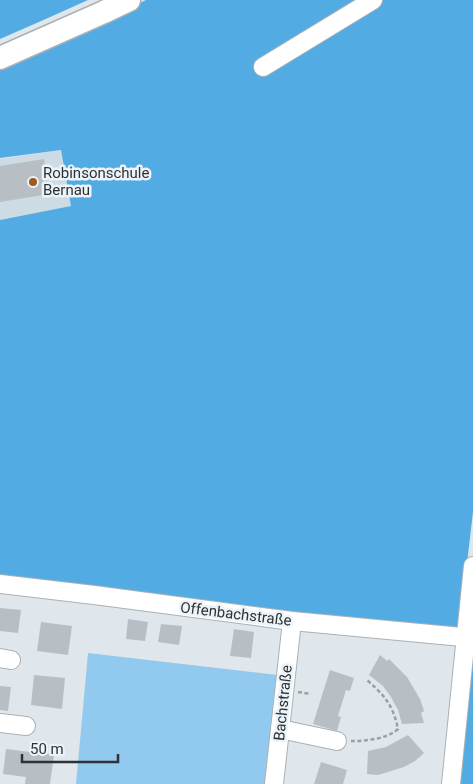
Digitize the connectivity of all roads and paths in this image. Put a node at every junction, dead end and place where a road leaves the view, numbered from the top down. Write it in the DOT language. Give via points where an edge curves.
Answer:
graph roads {
  1 [pos="129,0"];
  2 [pos="373,0"];
  3 [pos="0,58"];
  4 [pos="263,67"];
  5 [pos="473,566"];
  6 [pos="0,584"];
  7 [pos="292,621"];
  8 [pos="470,638"];
  9 [pos="367,680"];
  10 [pos="0,724"];
  11 [pos="26,726"];
  12 [pos="280,729"];
  13 [pos="337,741"];
  14 [pos="274,784"];
  15 [pos="451,784"];
  1 -- 3 [label="main road"];
  2 -- 4 [label="street"];
  5 -- 8 [label="street"];
  6 -- 7 [label="street, Offenbachstraße"];
  7 -- 8 [label="street, Offenbachstraße"];
  7 -- 12 [label="street, Bachstraße"];
  8 -- 15 [label="street"];
  9 -- 13 [label="path" via="389,702 398,729 370,740"];
  10 -- 11 [label="street"];
  12 -- 13 [label="street"];
  12 -- 14 [label="street, Bachstraße"];
}
